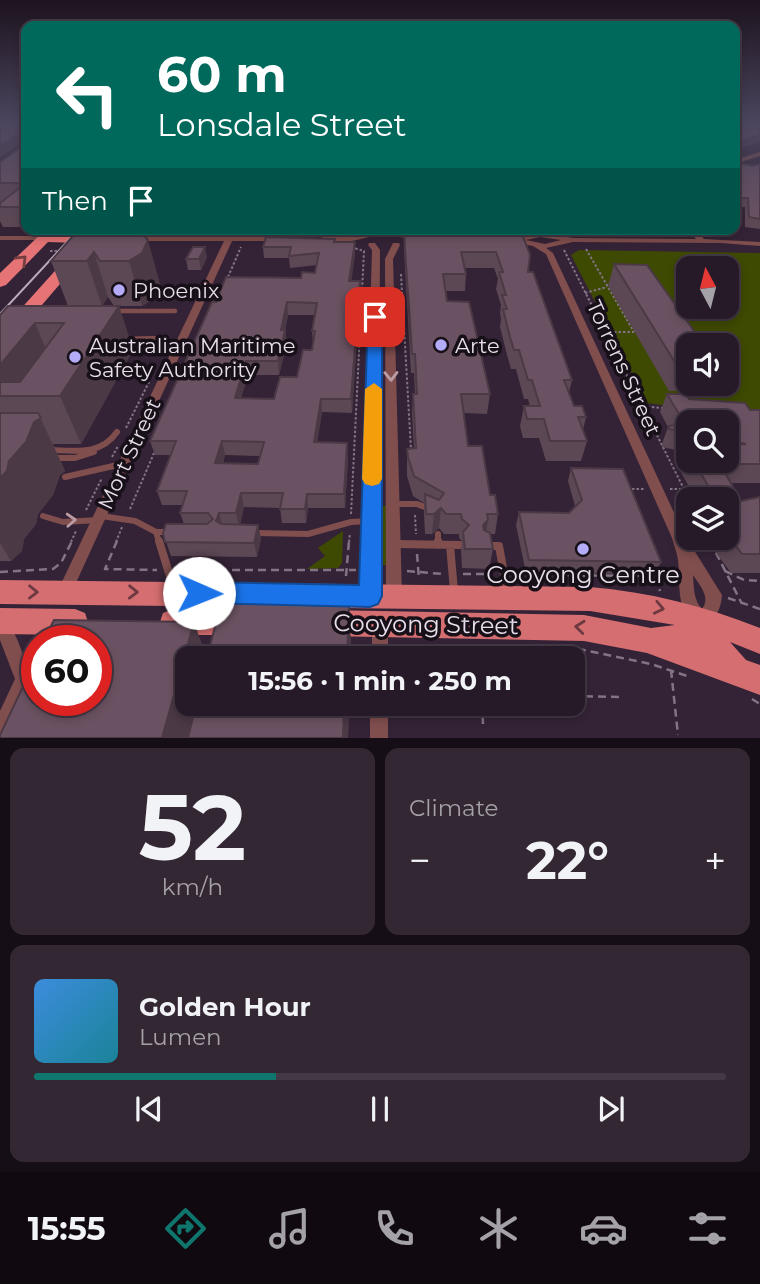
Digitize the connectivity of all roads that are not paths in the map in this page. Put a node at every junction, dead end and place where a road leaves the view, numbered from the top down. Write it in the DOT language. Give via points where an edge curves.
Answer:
graph roads {
  1 [pos="759,154"];
  2 [pos="740,160"];
  3 [pos="696,235"];
  4 [pos="99,236"];
  5 [pos="534,236"];
  6 [pos="373,237"];
  7 [pos="0,238"];
  8 [pos="396,238"];
  9 [pos="49,239"];
  10 [pos="129,239"];
  11 [pos="230,239"];
  12 [pos="290,239"];
  13 [pos="317,239"];
  14 [pos="501,240"];
  15 [pos="702,241"];
  16 [pos="551,243"];
  17 [pos="760,244"];
  18 [pos="376,281"];
  19 [pos="390,281"];
  20 [pos="0,282"];
  21 [pos="106,311"];
  22 [pos="176,311"];
  23 [pos="162,338"];
  24 [pos="111,339"];
  25 [pos="5,342"];
  26 [pos="120,345"];
  27 [pos="160,345"];
  28 [pos="121,432"];
  29 [pos="102,447"];
  30 [pos="38,450"];
  31 [pos="50,458"];
  32 [pos="372,462"];
  33 [pos="392,463"];
  34 [pos="125,464"];
  35 [pos="65,477"];
  36 [pos="393,504"];
  37 [pos="436,513"];
  38 [pos="43,516"];
  39 [pos="100,518"];
  40 [pos="371,521"];
  41 [pos="676,531"];
  42 [pos="156,532"];
  43 [pos="183,532"];
  44 [pos="245,533"];
  45 [pos="438,534"];
  46 [pos="393,544"];
  47 [pos="438,545"];
  48 [pos="450,545"];
  49 [pos="460,545"];
  50 [pos="486,546"];
  51 [pos="682,550"];
  52 [pos="686,550"];
  53 [pos="171,581"];
  54 [pos="453,585"];
  55 [pos="506,586"];
  56 [pos="402,591"];
  57 [pos="0,592"];
  58 [pos="65,592"];
  59 [pos="701,619"];
  60 [pos="0,621"];
  61 [pos="104,622"];
  62 [pos="264,622"];
  63 [pos="302,623"];
  64 [pos="380,624"];
  65 [pos="21,625"];
  66 [pos="50,625"];
  67 [pos="85,625"];
  68 [pos="0,627"];
  69 [pos="647,640"];
  70 [pos="760,640"];
  71 [pos="380,646"];
  72 [pos="21,672"];
  73 [pos="746,681"];
  74 [pos="21,686"];
  75 [pos="379,716"];
  76 [pos="0,731"];
  77 [pos="379,738"];
  1 -- 2 [label="street"];
  3 -- 15 [label="street"];
  4 -- 9 [label="highway"];
  4 -- 25 [label="highway"];
  5 -- 14 [label="street"];
  5 -- 16 [label="street, Torrens Street"];
  5 -- 16 [label="street"];
  6 -- 8 [label="street"];
  6 -- 8 [label="street" via="387,247"];
  6 -- 13 [label="street" via="345,244"];
  6 -- 18 [label="street"];
  7 -- 9 [label="street"];
  8 -- 19 [label="street" via="390,254"];
  20 -- 9 [label="highway, one-way"];
  10 -- 11 [label="street"];
  11 -- 12 [label="street"];
  11 -- 34 [label="street, Mort Street"];
  15 -- 16 [label="street"];
  15 -- 17 [label="street"];
  16 -- 41 [label="street, Torrens Street"];
  18 -- 19 [label="street"];
  18 -- 32 [label="street"];
  19 -- 33 [label="street, one-way"];
  21 -- 22 [label="lane"];
  23 -- 24 [label="lane"];
  26 -- 27 [label="lane"];
  28 -- 29 [label="lane"];
  29 -- 30 [label="lane"];
  29 -- 31 [label="lane" via="79,457"];
  32 -- 33 [label="street"];
  32 -- 40 [label="street"];
  33 -- 36 [label="street"];
  34 -- 35 [label="lane"];
  34 -- 39 [label="street, Mort Street"];
  36 -- 37 [label="lane" via="414,504"];
  36 -- 46 [label="street"];
  38 -- 39 [label="lane, one-way" via="63,522"];
  39 -- 42 [label="lane" via="135,521"];
  39 -- 58 [label="street, Mort Street"];
  40 -- 44 [label="lane" via="308,534"];
  40 -- 56 [label="street"];
  42 -- 43 [label="lane"];
  42 -- 53 [label="lane"];
  45 -- 47 [label="lane"];
  46 -- 47 [label="lane"];
  46 -- 56 [label="street"];
  47 -- 48 [label="lane"];
  48 -- 49 [label="lane"];
  48 -- 54 [label="lane"];
  50 -- 55 [label="lane" via="499,546"];
  51 -- 59 [label="street, Torrens Street" via="687,597"];
  52 -- 59 [label="street, Torrens Street" via="714,595 714,606"];
  53 -- 56 [label="main road, Cooyong Street"];
  58 -- 53 [label="main road, Cooyong Street, one-way"];
  53 -- 62 [label="main road" via="160,622 225,627"];
  54 -- 55 [label="main road, Cooyong Street"];
  54 -- 56 [label="main road, Cooyong Street"];
  55 -- 59 [label="main road, Cooyong Street, one-way" via="657,607"];
  56 -- 64 [label="main road"];
  57 -- 58 [label="main road, Cooyong Street, one-way"];
  58 -- 66 [label="main road, Mort Street"];
  59 -- 69 [label="main road" via="692,633"];
  59 -- 70 [label="main road, Cooyong Street"];
  59 -- 73 [label="main road" via="705,635"];
  60 -- 65 [label="main road"];
  61 -- 67 [label="main road"];
  63 -- 64 [label="main road, Cooyong Street"];
  69 -- 64 [label="main road, Cooyong Street, one-way" via="555,625 422,634"];
  64 -- 71 [label="street"];
  68 -- 72 [label="street"];
  69 -- 73 [label="main road, Cooyong Street"];
  74 -- 76 [label="street"];
  75 -- 77 [label="street"];
}
